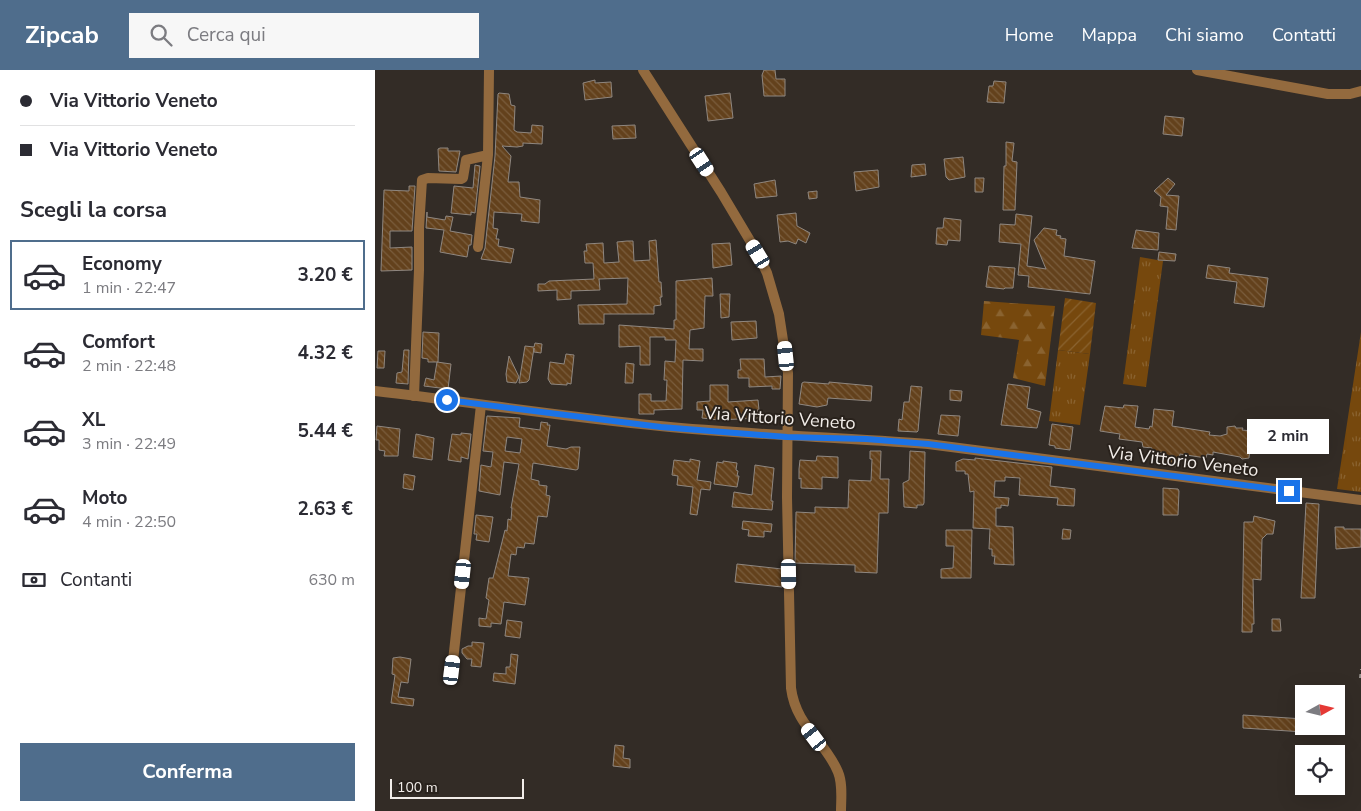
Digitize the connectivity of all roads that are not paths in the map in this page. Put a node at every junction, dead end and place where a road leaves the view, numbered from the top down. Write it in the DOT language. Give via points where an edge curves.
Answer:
graph roads {
  1 [pos="489,70"];
  2 [pos="643,70"];
  3 [pos="1197,70"];
  4 [pos="1361,91"];
  5 [pos="488,155"];
  6 [pos="478,247"];
  7 [pos="375,391"];
  8 [pos="414,396"];
  9 [pos="481,405"];
  10 [pos="787,437"];
  11 [pos="1361,500"];
  12 [pos="452,670"];
  13 [pos="841,811"];
  1 -- 5 [label="street"];
  2 -- 10 [label="street" via="721,192 767,273 784,340 788,373"];
  3 -- 4 [label="street" via="1328,94"];
  5 -- 6 [label="street"];
  5 -- 8 [label="street" via="466,160 461,179 422,180"];
  7 -- 8 [label="street, Via Vittorio Veneto"];
  8 -- 9 [label="street, Via Vittorio Veneto"];
  9 -- 10 [label="street, Via Vittorio Veneto" via="661,427"];
  9 -- 12 [label="street"];
  10 -- 11 [label="street, Via Vittorio Veneto" via="928,444"];
  10 -- 13 [label="street" via="793,698 805,725 838,773"];
}
